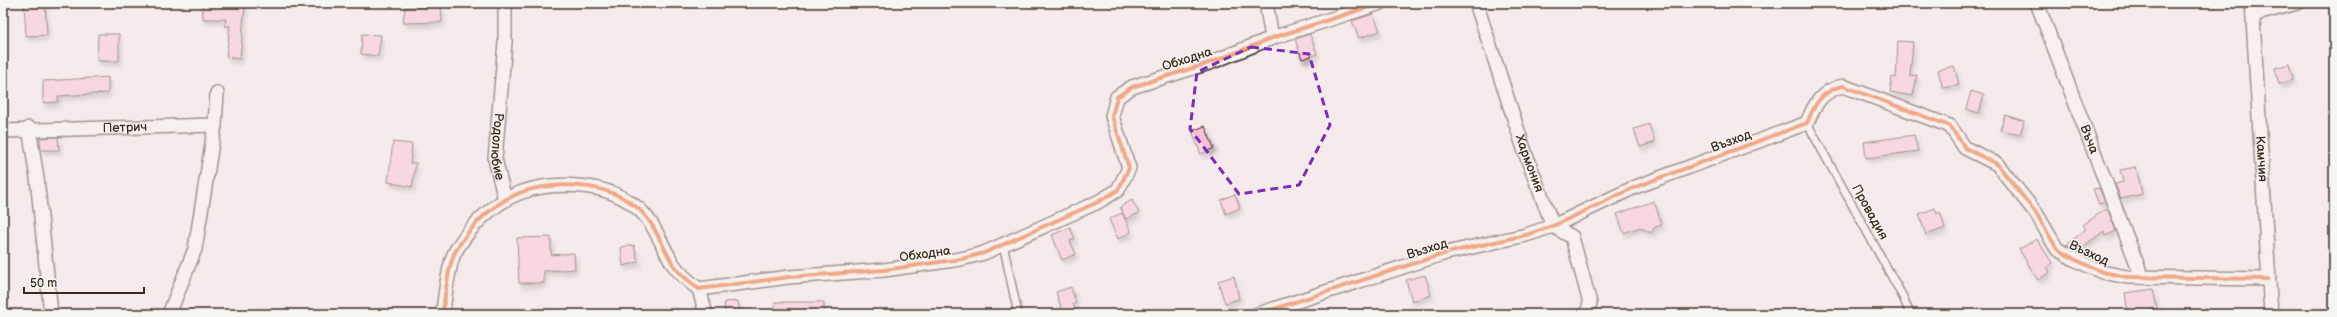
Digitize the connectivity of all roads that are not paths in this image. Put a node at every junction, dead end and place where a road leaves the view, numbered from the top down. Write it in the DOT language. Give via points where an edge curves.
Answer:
graph roads {
  1 [pos="505,3"];
  2 [pos="1266,3"];
  3 [pos="1381,3"];
  4 [pos="1476,3"];
  5 [pos="2037,3"];
  6 [pos="2297,3"];
  7 [pos="2252,9"];
  8 [pos="1272,38"];
  9 [pos="217,93"];
  10 [pos="1807,123"];
  11 [pos="215,125"];
  12 [pos="29,128"];
  13 [pos="3,131"];
  14 [pos="505,200"];
  15 [pos="1553,226"];
  16 [pos="1003,244"];
  17 [pos="2142,277"];
  18 [pos="2268,279"];
  19 [pos="699,290"];
  20 [pos="51,314"];
  21 [pos="169,314"];
  22 [pos="443,314"];
  23 [pos="706,314"];
  24 [pos="1018,314"];
  25 [pos="1258,314"];
  26 [pos="1587,314"];
  27 [pos="1910,314"];
  28 [pos="2271,314"];
  1 -- 14 [label="street, Родолюбие" via="505,42 495,159"];
  2 -- 8 [label="street"];
  3 -- 8 [label="street, Обходна"];
  4 -- 15 [label="street, Хармония" via="1526,155"];
  5 -- 17 [label="street, Въча"];
  6 -- 7 [label="street"];
  7 -- 18 [label="street, Камчия"];
  8 -- 16 [label="street, Обходна" via="1212,62 1132,87 1117,97 1112,116 1129,168 1118,190 1098,202"];
  9 -- 11 [label="street"];
  10 -- 15 [label="street, Възход" via="1633,188"];
  10 -- 17 [label="street, Възход" via="1814,107 1826,92 1843,86 1950,126 1965,148 1997,164 2036,213 2057,249 2102,272"];
  10 -- 27 [label="lane, Провадия"];
  11 -- 12 [label="street, Петрич"];
  11 -- 21 [label="street" via="195,248"];
  12 -- 13 [label="street, Петрич"];
  12 -- 20 [label="street" via="37,178"];
  14 -- 19 [label="street" via="540,188 566,185 586,186 617,196 635,206 649,220 678,271"];
  14 -- 22 [label="street" via="470,228 454,254"];
  15 -- 25 [label="street, Възход" via="1526,236 1446,253"];
  15 -- 26 [label="street" via="1572,237 1590,303"];
  16 -- 19 [label="street, Обходна" via="984,253 961,259 884,270 789,277"];
  16 -- 24 [label="lane"];
  17 -- 18 [label="street, Възход"];
  18 -- 28 [label="street, Камчия"];
  19 -- 23 [label="street"];
}
